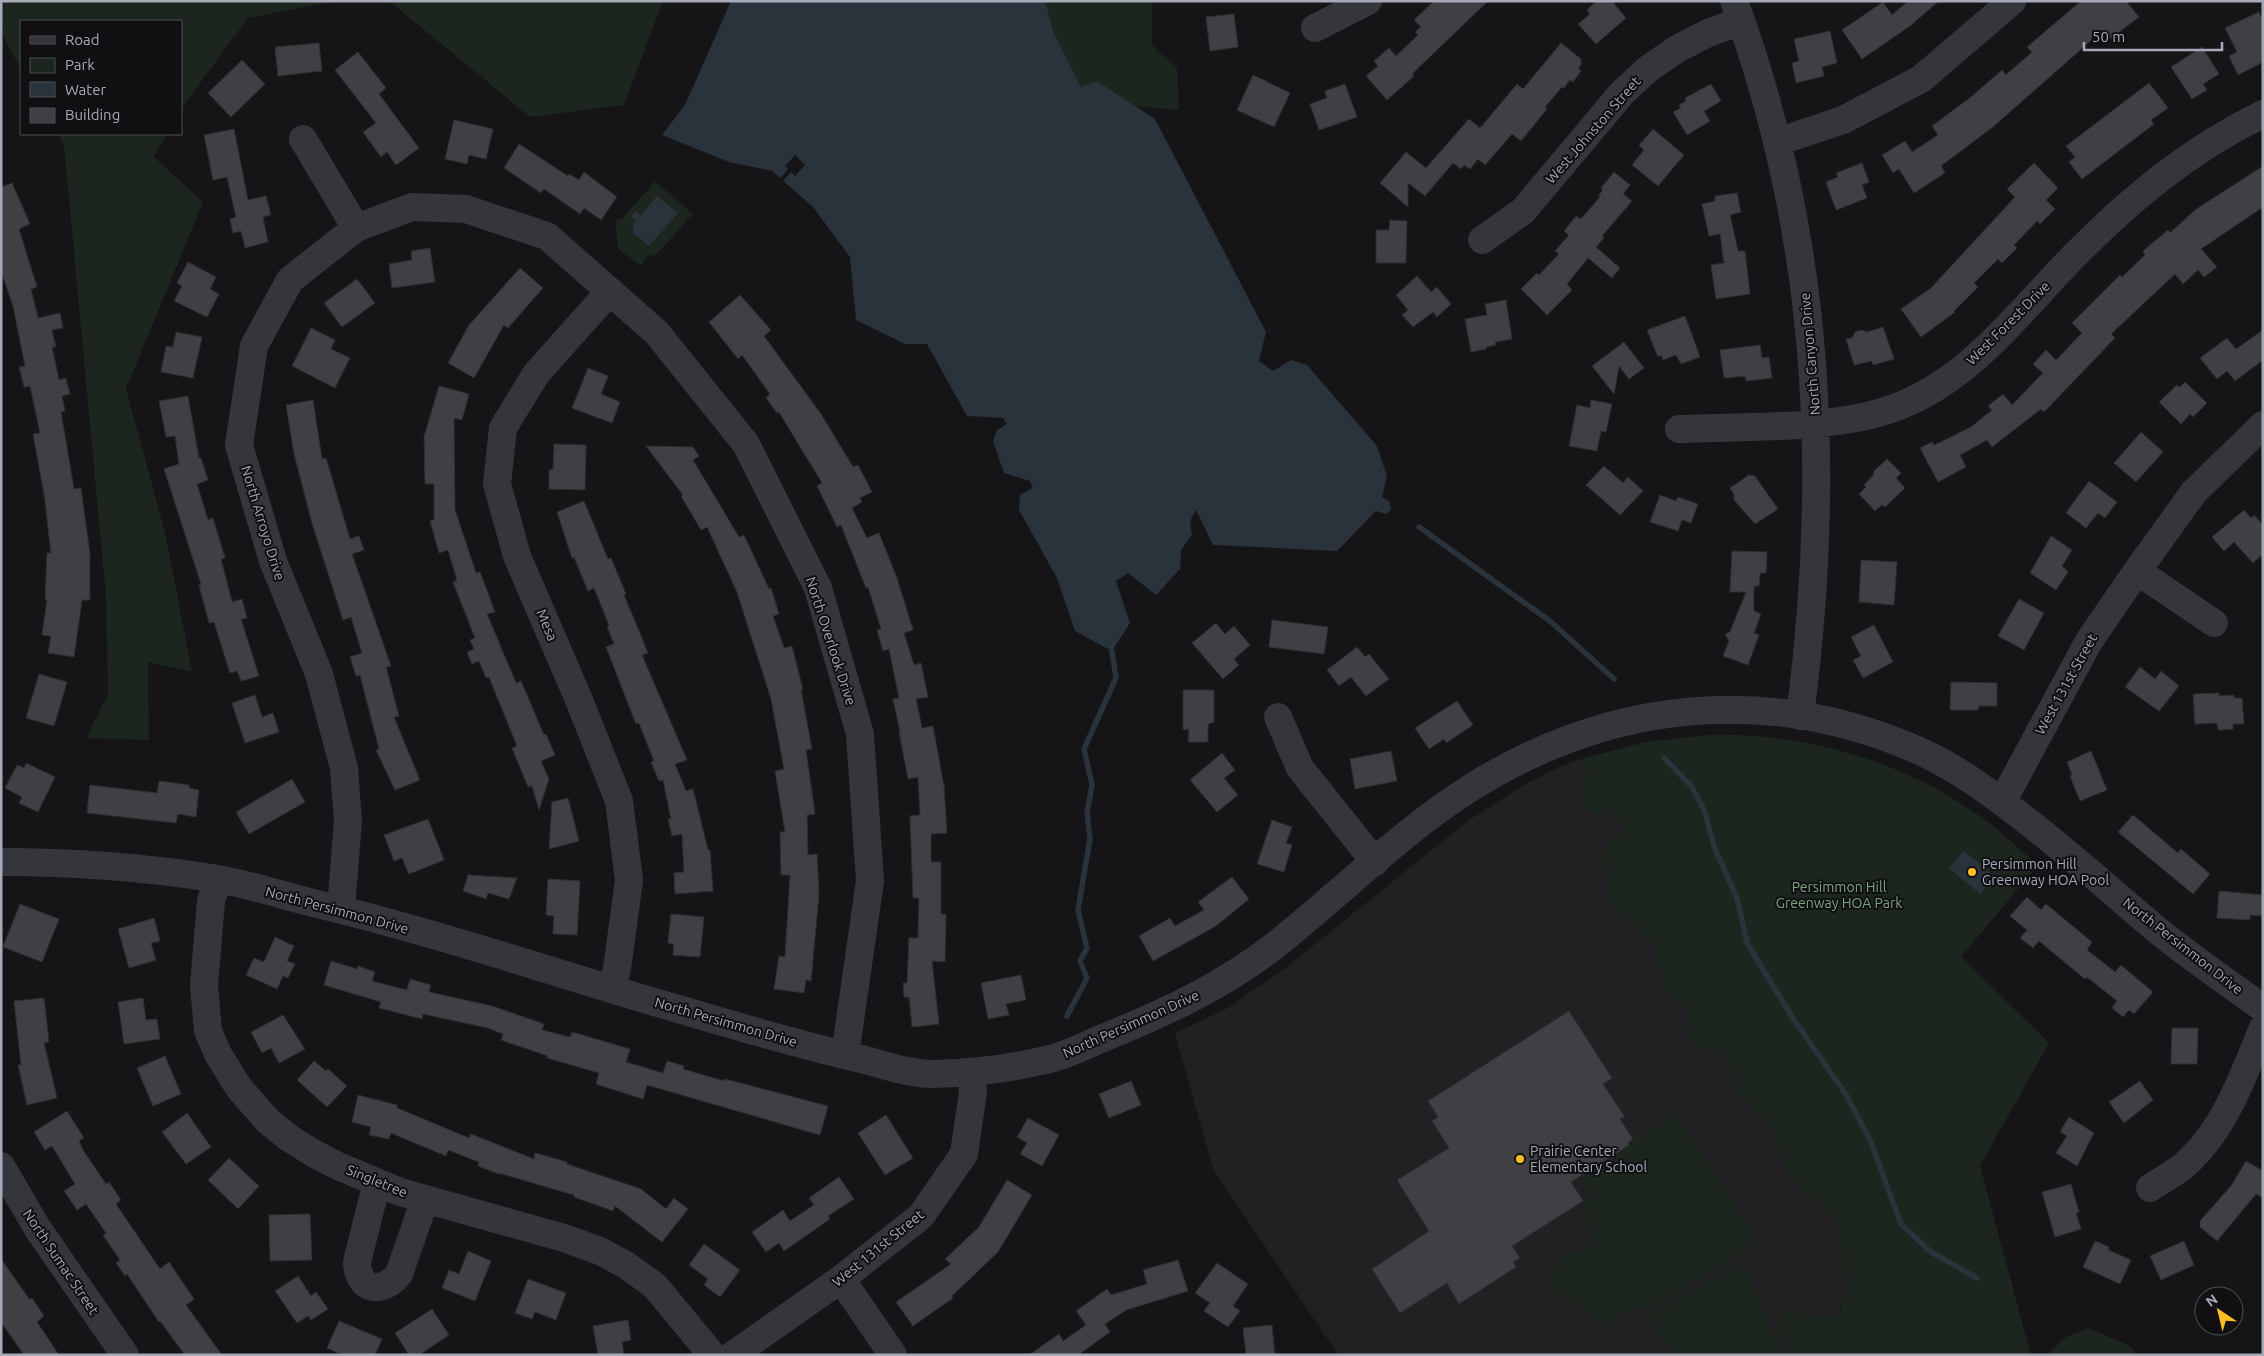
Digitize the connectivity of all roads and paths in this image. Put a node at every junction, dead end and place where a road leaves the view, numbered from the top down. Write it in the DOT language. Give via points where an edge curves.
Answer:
graph roads {
  1 [pos="1368,1"];
  2 [pos="2012,1"];
  3 [pos="1737,11"];
  4 [pos="1315,28"];
  5 [pos="2263,114"];
  6 [pos="303,139"];
  7 [pos="1777,142"];
  8 [pos="356,228"];
  9 [pos="1482,240"];
  10 [pos="610,291"];
  11 [pos="1817,423"];
  12 [pos="2263,425"];
  13 [pos="1678,429"];
  14 [pos="2137,571"];
  15 [pos="2214,623"];
  16 [pos="1800,716"];
  17 [pos="1278,717"];
  18 [pos="2002,802"];
  19 [pos="1,862"];
  20 [pos="1375,862"];
  21 [pos="218,879"];
  22 [pos="341,909"];
  23 [pos="612,989"];
  24 [pos="2263,1008"];
  25 [pos="2263,1028"];
  26 [pos="845,1055"];
  27 [pos="971,1073"];
  28 [pos="1,1166"];
  29 [pos="377,1182"];
  30 [pos="2150,1188"];
  31 [pos="425,1199"];
  32 [pos="840,1279"];
  33 [pos="125,1355"];
  34 [pos="712,1355"];
  35 [pos="733,1355"];
  36 [pos="893,1355"];
  1 -- 4 [label="street"];
  2 -- 7 [label="street" via="1921,79 1844,120"];
  3 -- 7 [label="street, North Canyon Drive"];
  3 -- 9 [label="street, West Johnston Street" via="1708,33 1648,69 1622,93 1524,211"];
  5 -- 11 [label="street, West Forest Drive" via="2230,130 2175,165 2127,205 1977,358 1949,379 1886,411"];
  6 -- 8 [label="street"];
  7 -- 11 [label="street, North Canyon Drive" via="1801,266"];
  8 -- 10 [label="street, North Arroyo Drive" via="412,207 466,209 547,236"];
  8 -- 22 [label="street, North Arroyo Drive" via="290,280 254,346 240,446 272,561 319,674 344,768 348,821"];
  10 -- 23 [label="street, Mesa" via="536,374 503,428 497,484 517,556 618,801 630,880"];
  10 -- 26 [label="street, North Overlook Drive" via="657,333 746,444 818,588 860,734 870,881"];
  11 -- 13 [label="street, West Forest Drive"];
  11 -- 16 [label="street, North Canyon Drive" via="1815,561"];
  12 -- 14 [label="street, West 131st Street" via="2194,492"];
  14 -- 15 [label="street"];
  14 -- 18 [label="street, West 131st Street" via="2088,641"];
  16 -- 18 [label="street, North Persimmon Drive" via="1819,718 1890,739 1929,755 1954,768"];
  16 -- 20 [label="street, North Persimmon Drive" via="1750,710 1703,710 1641,718 1598,728 1524,757 1469,789"];
  17 -- 20 [label="street" via="1300,768"];
  18 -- 24 [label="street, North Persimmon Drive" via="2060,846 2165,936"];
  19 -- 21 [label="street, North Persimmon Drive" via="75,862"];
  20 -- 27 [label="street, North Persimmon Drive" via="1275,945 1202,993 1050,1060"];
  21 -- 22 [label="street, North Persimmon Drive"];
  21 -- 29 [label="street, Singletree" via="211,901 204,985 208,1031 218,1054 255,1108 289,1138 338,1166"];
  22 -- 23 [label="street, North Persimmon Drive"];
  23 -- 26 [label="street, North Persimmon Drive"];
  25 -- 30 [label="street" via="2216,1130 2190,1161"];
  26 -- 27 [label="street, North Persimmon Drive" via="922,1074"];
  27 -- 32 [label="street, West 131st Street" via="973,1092 964,1154 921,1216"];
  28 -- 33 [label="street, North Sumac Street" via="38,1229"];
  29 -- 31 [label="street, Singletree"];
  29 -- 31 [label="street" via="357,1262 358,1274 369,1286 392,1284 399,1274"];
  31 -- 34 [label="street, Singletree" via="564,1238 626,1265 655,1286"];
  32 -- 35 [label="street, West 131st Street"];
  32 -- 36 [label="street"];
}
